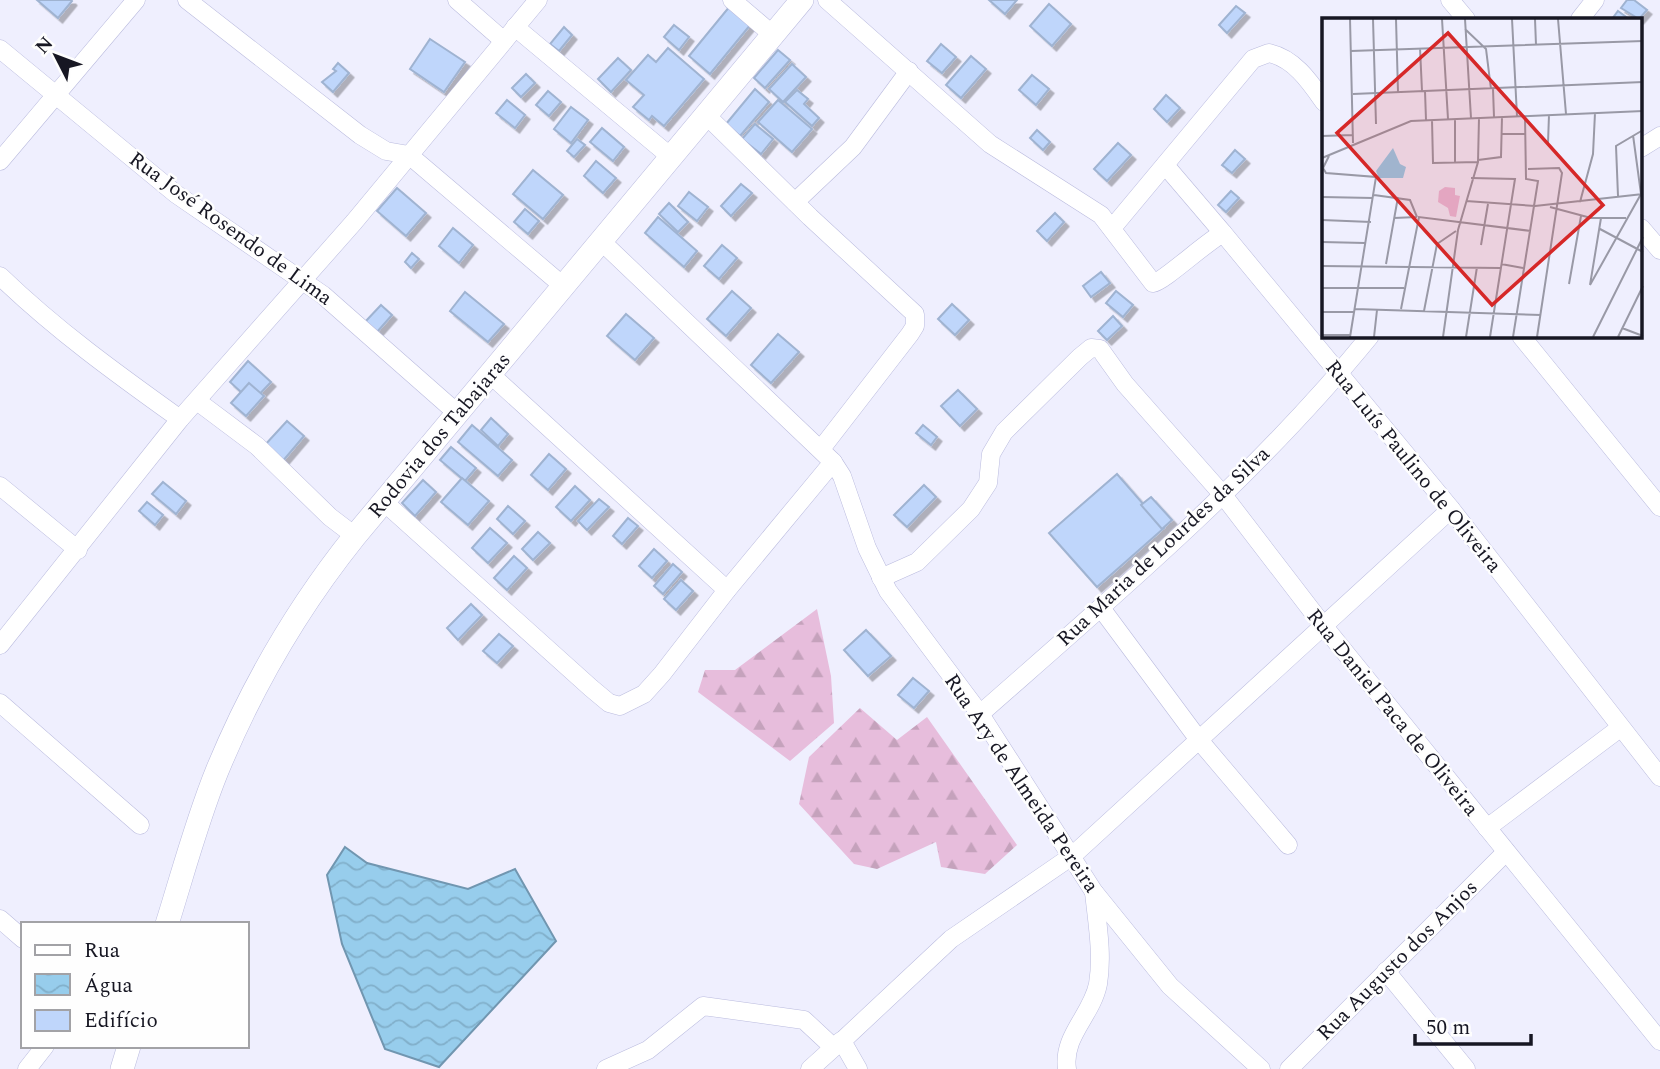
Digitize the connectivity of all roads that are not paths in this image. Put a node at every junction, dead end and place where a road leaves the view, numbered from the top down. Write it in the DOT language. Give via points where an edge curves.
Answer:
graph roads {
  1 [pos="136,0"];
  2 [pos="187,0"];
  3 [pos="457,0"];
  4 [pos="538,0"];
  5 [pos="732,0"];
  6 [pos="802,0"];
  7 [pos="827,0"];
  8 [pos="1450,0"];
  9 [pos="1595,0"];
  10 [pos="1465,18"];
  11 [pos="1581,18"];
  12 [pos="509,34"];
  13 [pos="773,35"];
  14 [pos="0,49"];
  15 [pos="909,71"];
  16 [pos="58,96"];
  17 [pos="1322,100"];
  18 [pos="706,115"];
  19 [pos="1660,136"];
  20 [pos="1642,147"];
  21 [pos="409,155"];
  22 [pos="671,157"];
  23 [pos="0,161"];
  24 [pos="1165,165"];
  25 [pos="794,202"];
  26 [pos="1113,227"];
  27 [pos="1642,229"];
  28 [pos="1223,233"];
  29 [pos="601,241"];
  30 [pos="1660,250"];
  31 [pos="0,276"];
  32 [pos="302,281"];
  33 [pos="562,285"];
  34 [pos="1368,338"];
  35 [pos="1523,338"];
  36 [pos="1340,373"];
  37 [pos="490,374"];
  38 [pos="197,401"];
  39 [pos="457,413"];
  40 [pos="180,419"];
  41 [pos="827,456"];
  42 [pos="0,486"];
  43 [pos="1223,495"];
  44 [pos="384,502"];
  45 [pos="1660,507"];
  46 [pos="1451,509"];
  47 [pos="355,536"];
  48 [pos="78,550"];
  49 [pos="881,578"];
  50 [pos="727,590"];
  51 [pos="1101,608"];
  52 [pos="1322,624"];
  53 [pos="0,645"];
  54 [pos="0,703"];
  55 [pos="980,714"];
  56 [pos="1620,728"];
  57 [pos="1199,740"];
  58 [pos="1660,777"];
  59 [pos="140,825"];
  60 [pos="1487,828"];
  61 [pos="1287,845"];
  62 [pos="1506,852"];
  63 [pos="1072,856"];
  64 [pos="1094,892"];
  65 [pos="0,919"];
  66 [pos="168,922"];
  67 [pos="21,937"];
  68 [pos="1386,971"];
  69 [pos="1660,1041"];
  70 [pos="837,1044"];
  71 [pos="43,1048"];
  72 [pos="128,1048"];
  73 [pos="641,1063"];
  74 [pos="27,1069"];
  75 [pos="122,1069"];
  76 [pos="606,1069"];
  77 [pos="810,1069"];
  78 [pos="858,1069"];
  79 [pos="1068,1069"];
  80 [pos="1261,1069"];
  81 [pos="1289,1069"];
  82 [pos="1466,1069"];
  1 -- 16 [label="street"];
  2 -- 21 [label="street" via="360,135 386,151"];
  3 -- 12 [label="street"];
  4 -- 12 [label="street"];
  5 -- 13 [label="street"];
  6 -- 13 [label="main road, Rodovia dos Tabajaras"];
  7 -- 15 [label="street"];
  8 -- 10 [label="street"];
  9 -- 11 [label="street"];
  12 -- 21 [label="street"];
  12 -- 22 [label="street"];
  13 -- 18 [label="main road, Rodovia dos Tabajaras"];
  14 -- 16 [label="street, Rua José Rosendo de Lima"];
  15 -- 25 [label="street" via="853,147"];
  15 -- 26 [label="street" via="1012,161 1086,204"];
  16 -- 23 [label="street"];
  16 -- 32 [label="street, Rua José Rosendo de Lima" via="176,194"];
  17 -- 24 [label="street" via="1289,61 1261,54 1225,89"];
  18 -- 22 [label="main road, Rodovia dos Tabajaras"];
  18 -- 25 [label="street"];
  19 -- 20 [label="street"];
  21 -- 32 [label="street"];
  21 -- 33 [label="street"];
  22 -- 29 [label="main road, Rodovia dos Tabajaras"];
  24 -- 26 [label="street"];
  24 -- 28 [label="street, Rua Luís Paulino de Oliveira"];
  25 -- 41 [label="street" via="911,307 916,320"];
  26 -- 28 [label="street" via="1153,284"];
  27 -- 30 [label="street"];
  28 -- 36 [label="street, Rua Luís Paulino de Oliveira"];
  29 -- 33 [label="main road, Rodovia dos Tabajaras"];
  29 -- 41 [label="street"];
  31 -- 40 [label="street" via="33,309"];
  32 -- 38 [label="street"];
  32 -- 39 [label="street, Rua José Rosendo de Lima" via="356,322"];
  33 -- 37 [label="main road, Rodovia dos Tabajaras"];
  34 -- 36 [label="street, Rua Maria de Lourdes da Silva"];
  35 -- 45 [label="street"];
  36 -- 43 [label="street, Rua Maria de Lourdes da Silva"];
  36 -- 46 [label="street, Rua Luís Paulino de Oliveira"];
  37 -- 39 [label="main road, Rodovia dos Tabajaras"];
  37 -- 50 [label="street"];
  38 -- 40 [label="street"];
  38 -- 47 [label="street" via="257,446"];
  39 -- 44 [label="main road, Rodovia dos Tabajaras"];
  40 -- 48 [label="street"];
  41 -- 49 [label="street, Rua Ary de Almeida Pereira" via="842,476"];
  41 -- 50 [label="street"];
  42 -- 48 [label="street"];
  43 -- 49 [label="street, Rua Daniel Paca de Oliveira" via="1100,349 1087,351 1004,432 991,454 988,483 971,509 911,566"];
  43 -- 51 [label="street, Rua Maria de Lourdes da Silva"];
  43 -- 52 [label="street, Rua Daniel Paca de Oliveira"];
  44 -- 47 [label="main road, Rodovia dos Tabajaras"];
  44 -- 50 [label="street" via="615,706 644,694"];
  46 -- 52 [label="street"];
  46 -- 56 [label="street, Rua Luís Paulino de Oliveira"];
  47 -- 66 [label="main road, Rodovia dos Tabajaras" via="293,619 254,691 217,771"];
  48 -- 53 [label="street"];
  49 -- 55 [label="street, Rua Ary de Almeida Pereira"];
  51 -- 55 [label="street, Rua Maria de Lourdes da Silva"];
  51 -- 57 [label="street"];
  52 -- 57 [label="street"];
  52 -- 60 [label="street, Rua Daniel Paca de Oliveira"];
  54 -- 59 [label="street"];
  55 -- 63 [label="street, Rua Ary de Almeida Pereira"];
  56 -- 58 [label="street, Rua Luís Paulino de Oliveira"];
  56 -- 60 [label="street"];
  57 -- 61 [label="street"];
  57 -- 63 [label="street"];
  60 -- 62 [label="street, Rua Daniel Paca de Oliveira"];
  62 -- 68 [label="street, Rua Augusto dos Anjos"];
  62 -- 69 [label="street, Rua Daniel Paca de Oliveira"];
  63 -- 64 [label="street, Rua Ary de Almeida Pereira"];
  63 -- 70 [label="street" via="951,939"];
  64 -- 79 [label="street" via="1098,986 1068,1046"];
  64 -- 80 [label="street, Rua Ary de Almeida Pereira" via="1170,986"];
  65 -- 67 [label="street"];
  68 -- 81 [label="street, Rua Augusto dos Anjos"];
  68 -- 82 [label="street"];
  70 -- 73 [label="street" via="804,1020 703,1006"];
  70 -- 77 [label="street"];
  70 -- 78 [label="street"];
  71 -- 74 [label="street"];
  72 -- 75 [label="main road"];
  73 -- 76 [label="street"];
}
